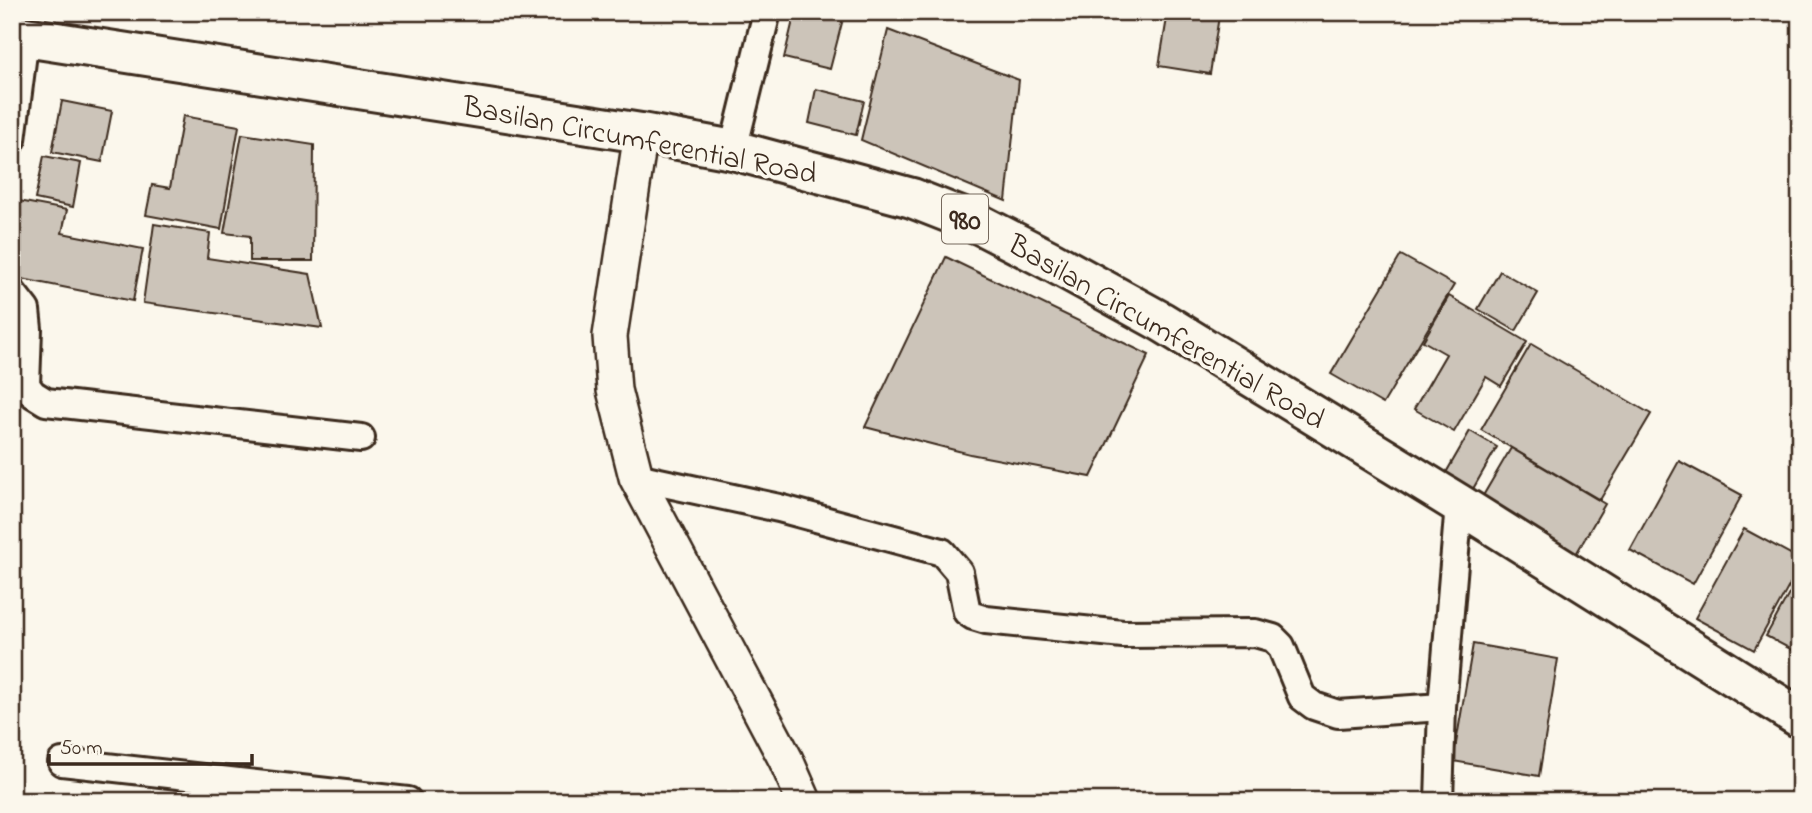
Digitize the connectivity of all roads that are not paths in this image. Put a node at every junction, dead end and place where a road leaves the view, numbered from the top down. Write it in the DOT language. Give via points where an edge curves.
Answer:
graph roads {
  1 [pos="767,12"];
  2 [pos="18,36"];
  3 [pos="641,133"];
  4 [pos="12,140"];
  5 [pos="733,150"];
  6 [pos="12,292"];
  7 [pos="361,438"];
  8 [pos="636,477"];
  9 [pos="1458,504"];
  10 [pos="1442,707"];
  11 [pos="1800,718"];
  12 [pos="62,761"];
  13 [pos="408,801"];
  14 [pos="804,801"];
  15 [pos="1439,801"];
  1 -- 5 [label="street"];
  2 -- 3 [label="main road, Basilan Circumferential Road / 980"];
  2 -- 4 [label="street"];
  3 -- 5 [label="main road, Basilan Circumferential Road / 980"];
  3 -- 8 [label="street" via="610,336 614,390"];
  5 -- 9 [label="main road, Basilan Circumferential Road / 980" via="912,198 981,225 1163,322"];
  6 -- 7 [label="street" via="26,310 29,329 26,385 46,402"];
  8 -- 10 [label="street" via="779,508 942,552 958,572 967,612 986,620 1123,634 1255,633 1273,638 1281,646 1302,697 1314,706 1338,715"];
  8 -- 14 [label="street"];
  9 -- 10 [label="street"];
  9 -- 11 [label="main road, Basilan Circumferential Road / 980"];
  10 -- 15 [label="street"];
  12 -- 13 [label="street"];
}
